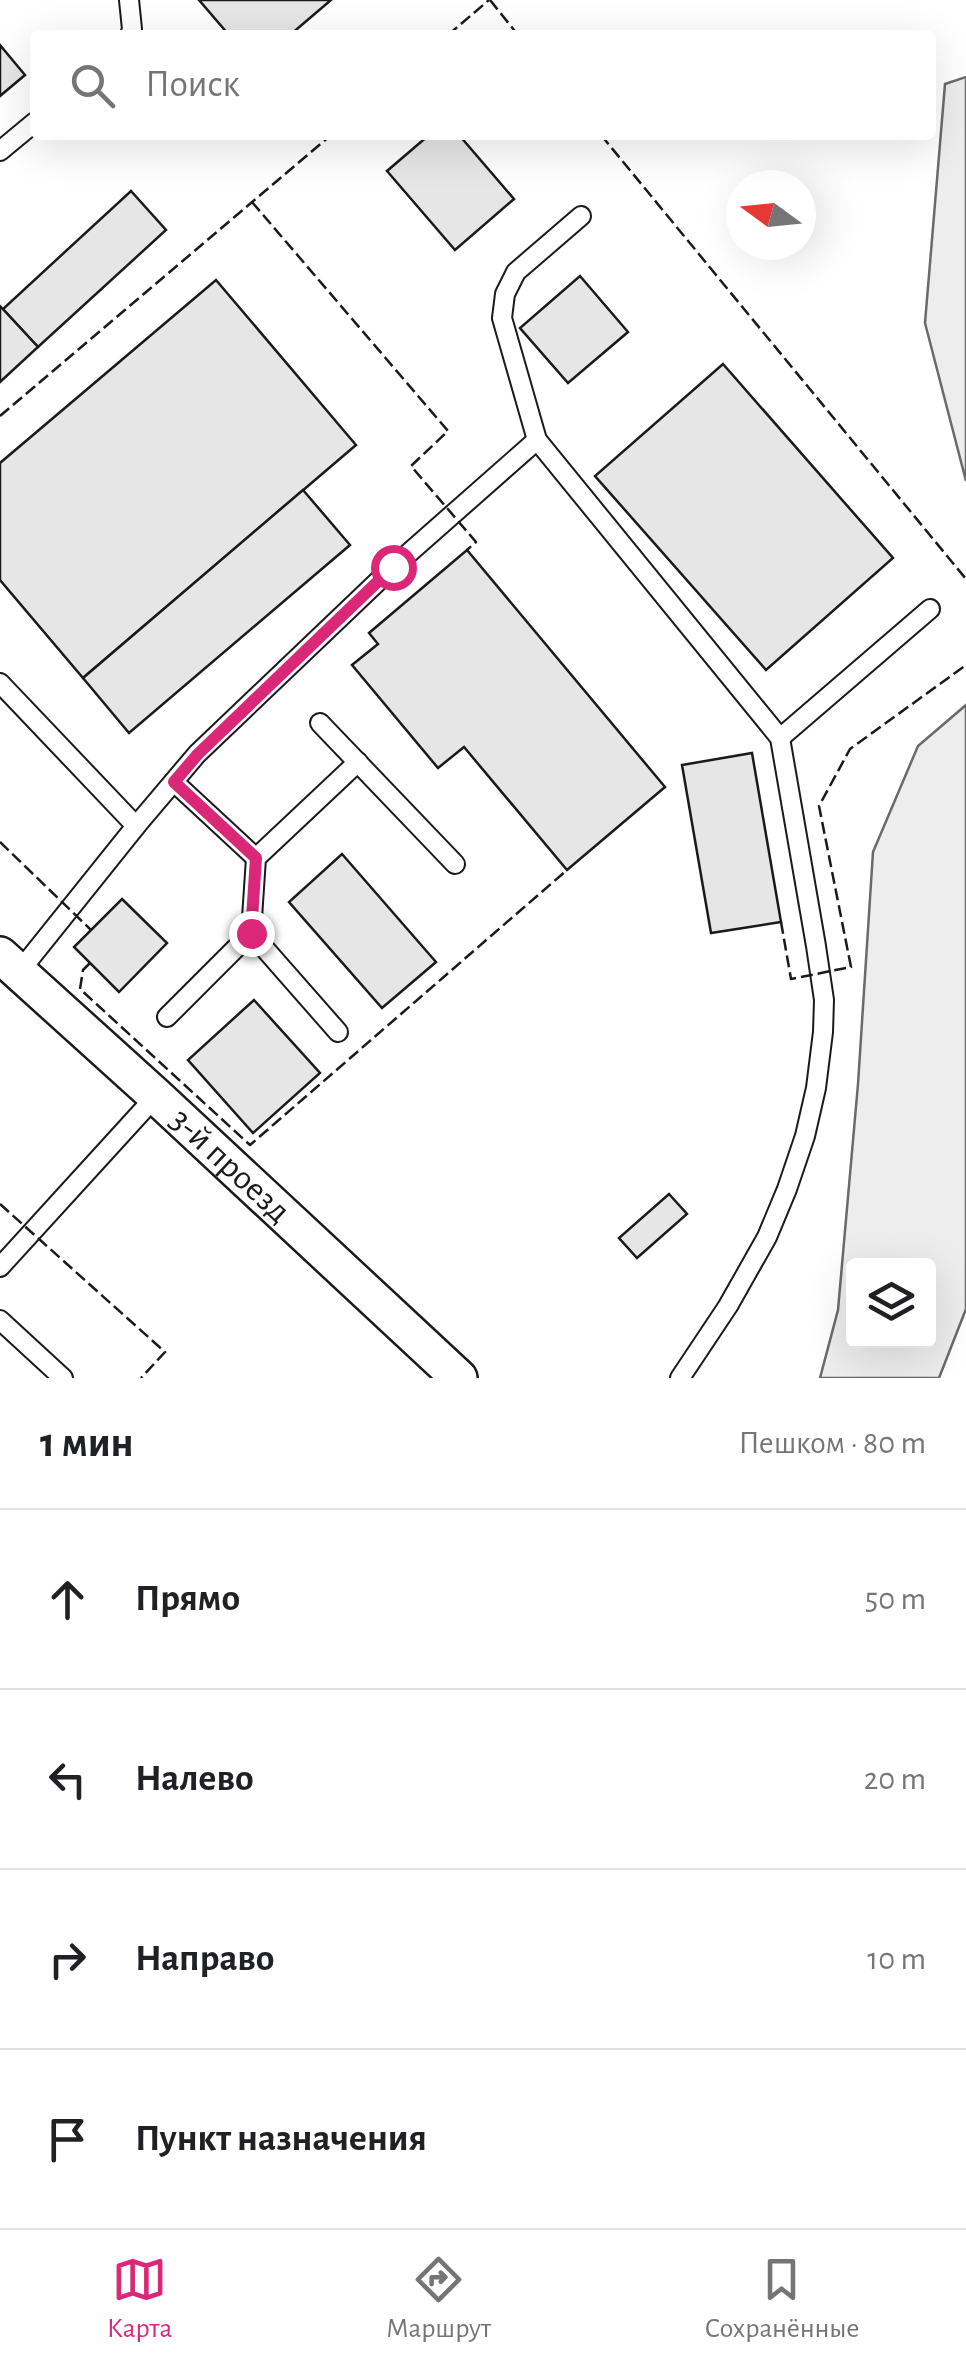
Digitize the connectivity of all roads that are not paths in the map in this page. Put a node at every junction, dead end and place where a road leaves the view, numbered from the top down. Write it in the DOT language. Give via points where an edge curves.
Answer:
graph roads {
  1 [pos="129,0"];
  2 [pos="132,30"];
  3 [pos="30,126"];
  4 [pos="0,151"];
  5 [pos="581,216"];
  6 [pos="537,440"];
  7 [pos="930,609"];
  8 [pos="0,684"];
  9 [pos="320,723"];
  10 [pos="780,738"];
  11 [pos="358,762"];
  12 [pos="174,782"];
  13 [pos="136,826"];
  14 [pos="256,858"];
  15 [pos="455,864"];
  16 [pos="251,933"];
  17 [pos="10,964"];
  18 [pos="167,1017"];
  19 [pos="338,1032"];
  20 [pos="156,1096"];
  21 [pos="0,1267"];
  22 [pos="0,1320"];
  23 [pos="64,1378"];
  24 [pos="459,1378"];
  25 [pos="680,1378"];
  1 -- 2 [label="lane"];
  3 -- 4 [label="lane"];
  5 -- 6 [label="lane" via="516,272 505,294 502,318"];
  6 -- 10 [label="lane"];
  6 -- 12 [label="lane" via="393,567"];
  7 -- 10 [label="lane"];
  8 -- 13 [label="lane"];
  9 -- 11 [label="lane"];
  10 -- 25 [label="lane" via="824,1000 816,1088 788,1189 767,1236"];
  11 -- 14 [label="lane"];
  11 -- 15 [label="lane"];
  12 -- 13 [label="lane"];
  12 -- 14 [label="lane"];
  13 -- 17 [label="lane"];
  14 -- 16 [label="lane"];
  16 -- 18 [label="lane"];
  16 -- 19 [label="lane"];
  17 -- 20 [label="street, 3-й проезд"];
  20 -- 21 [label="lane"];
  20 -- 24 [label="street, 3-й проезд"];
  22 -- 23 [label="lane"];
}
